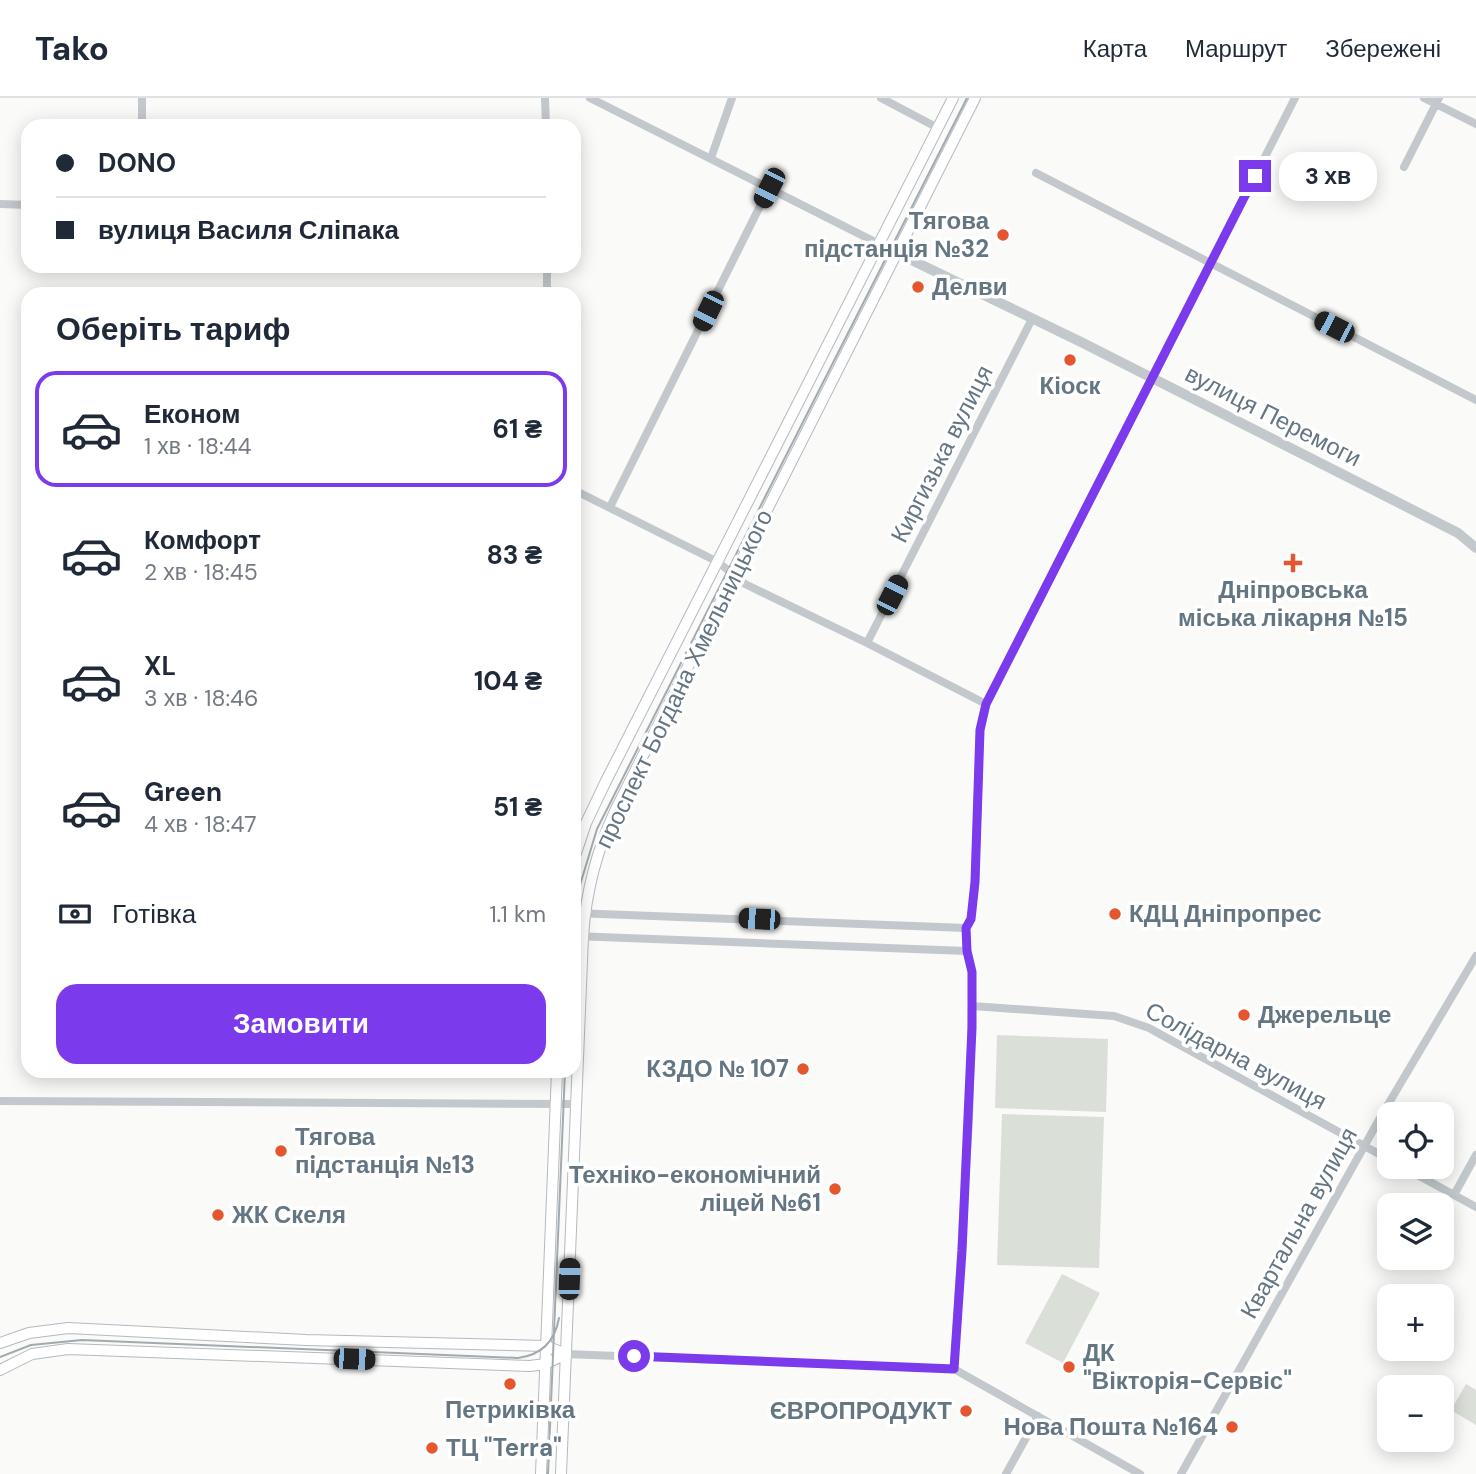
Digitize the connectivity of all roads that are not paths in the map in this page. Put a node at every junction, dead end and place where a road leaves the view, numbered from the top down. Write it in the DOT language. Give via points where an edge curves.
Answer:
graph roads {
  1 [pos="142,98"];
  2 [pos="545,98"];
  3 [pos="590,98"];
  4 [pos="732,98"];
  5 [pos="881,98"];
  6 [pos="953,98"];
  7 [pos="975,98"];
  8 [pos="1295,98"];
  9 [pos="1424,98"];
  10 [pos="1438,101"];
  11 [pos="142,119"];
  12 [pos="546,119"];
  13 [pos="1476,124"];
  14 [pos="938,128"];
  15 [pos="711,159"];
  16 [pos="1404,167"];
  17 [pos="1036,173"];
  18 [pos="769,188"];
  19 [pos="0,204"];
  20 [pos="21,205"];
  21 [pos="879,244"];
  22 [pos="897,253"];
  23 [pos="1211,263"];
  24 [pos="1032,319"];
  25 [pos="1152,378"];
  26 [pos="1476,400"];
  27 [pos="581,493"];
  28 [pos="610,507"];
  29 [pos="1476,548"];
  30 [pos="718,562"];
  31 [pos="733,575"];
  32 [pos="867,643"];
  33 [pos="986,704"];
  34 [pos="581,839"];
  35 [pos="581,907"];
  36 [pos="581,913"];
  37 [pos="966,928"];
  38 [pos="581,936"];
  39 [pos="967,951"];
  40 [pos="1476,956"];
  41 [pos="972,1006"];
  42 [pos="557,1078"];
  43 [pos="576,1078"];
  44 [pos="0,1101"];
  45 [pos="556,1104"];
  46 [pos="576,1104"];
  47 [pos="1364,1147"];
  48 [pos="1377,1154"];
  49 [pos="1476,1155"];
  50 [pos="1425,1179"];
  51 [pos="1450,1193"];
  52 [pos="1454,1195"];
  53 [pos="1476,1207"];
  54 [pos="0,1343"];
  55 [pos="420,1343"];
  56 [pos="545,1346"];
  57 [pos="566,1354"];
  58 [pos="420,1362"];
  59 [pos="545,1364"];
  60 [pos="954,1369"];
  61 [pos="0,1370"];
  62 [pos="1038,1416"];
  63 [pos="541,1474"];
  64 [pos="561,1474"];
  65 [pos="1006,1474"];
  66 [pos="1140,1474"];
  67 [pos="1181,1474"];
  1 -- 11 [label="street"];
  2 -- 12 [label="street"];
  3 -- 15 [label="street"];
  4 -- 15 [label="street"];
  5 -- 14 [label="street"];
  6 -- 14 [label="main road, проспект Богдана Хмельницького"];
  7 -- 22 [label="main road, проспект Богдана Хмельницького"];
  8 -- 23 [label="street"];
  9 -- 10 [label="street"];
  10 -- 13 [label="street"];
  10 -- 16 [label="street"];
  14 -- 21 [label="main road, проспект Богдана Хмельницького"];
  15 -- 18 [label="street"];
  17 -- 23 [label="street"];
  18 -- 21 [label="street"];
  18 -- 28 [label="street"];
  19 -- 20 [label="street"];
  21 -- 22 [label="street"];
  21 -- 30 [label="main road, проспект Богдана Хмельницького"];
  22 -- 24 [label="street, вулиця Перемоги"];
  22 -- 31 [label="main road, проспект Богдана Хмельницького"];
  23 -- 25 [label="street"];
  23 -- 26 [label="street"];
  24 -- 25 [label="street, вулиця Перемоги"];
  24 -- 32 [label="street, Киргизька вулиця"];
  25 -- 29 [label="street, вулиця Перемоги" via="1449,528"];
  25 -- 33 [label="street"];
  27 -- 28 [label="street"];
  28 -- 30 [label="street"];
  30 -- 31 [label="street"];
  30 -- 34 [label="main road, проспект Богдана Хмельницького"];
  31 -- 32 [label="street"];
  31 -- 35 [label="main road, проспект Богдана Хмельницького" via="610,820"];
  32 -- 33 [label="street"];
  33 -- 37 [label="street" via="980,730 975,882"];
  36 -- 37 [label="street"];
  37 -- 39 [label="street"];
  38 -- 39 [label="street"];
  39 -- 41 [label="street"];
  40 -- 47 [label="street, Квартальна вулиця"];
  41 -- 47 [label="street, Солідарна вулиця" via="1129,1020"];
  41 -- 60 [label="street"];
  42 -- 45 [label="main road"];
  43 -- 46 [label="main road, проспект Богдана Хмельницького"];
  44 -- 45 [label="street"];
  45 -- 46 [label="street"];
  45 -- 56 [label="main road"];
  46 -- 57 [label="main road, проспект Богдана Хмельницького"];
  47 -- 48 [label="street, Солідарна вулиця"];
  47 -- 67 [label="street, Квартальна вулиця"];
  49 -- 52 [label="street"];
  50 -- 51 [label="street"];
  52 -- 53 [label="street"];
  54 -- 55 [label="main road" via="41,1330 68,1328"];
  55 -- 56 [label="main road"];
  55 -- 58 [label="main road"];
  56 -- 57 [label="main road"];
  56 -- 59 [label="main road"];
  57 -- 59 [label="main road"];
  57 -- 60 [label="street"];
  57 -- 64 [label="main road, проспект Богдана Хмельницького"];
  58 -- 59 [label="main road"];
  58 -- 61 [label="main road" via="68,1349 32,1354"];
  59 -- 63 [label="main road"];
  60 -- 62 [label="street"];
  62 -- 65 [label="street"];
  62 -- 66 [label="street"];
}
